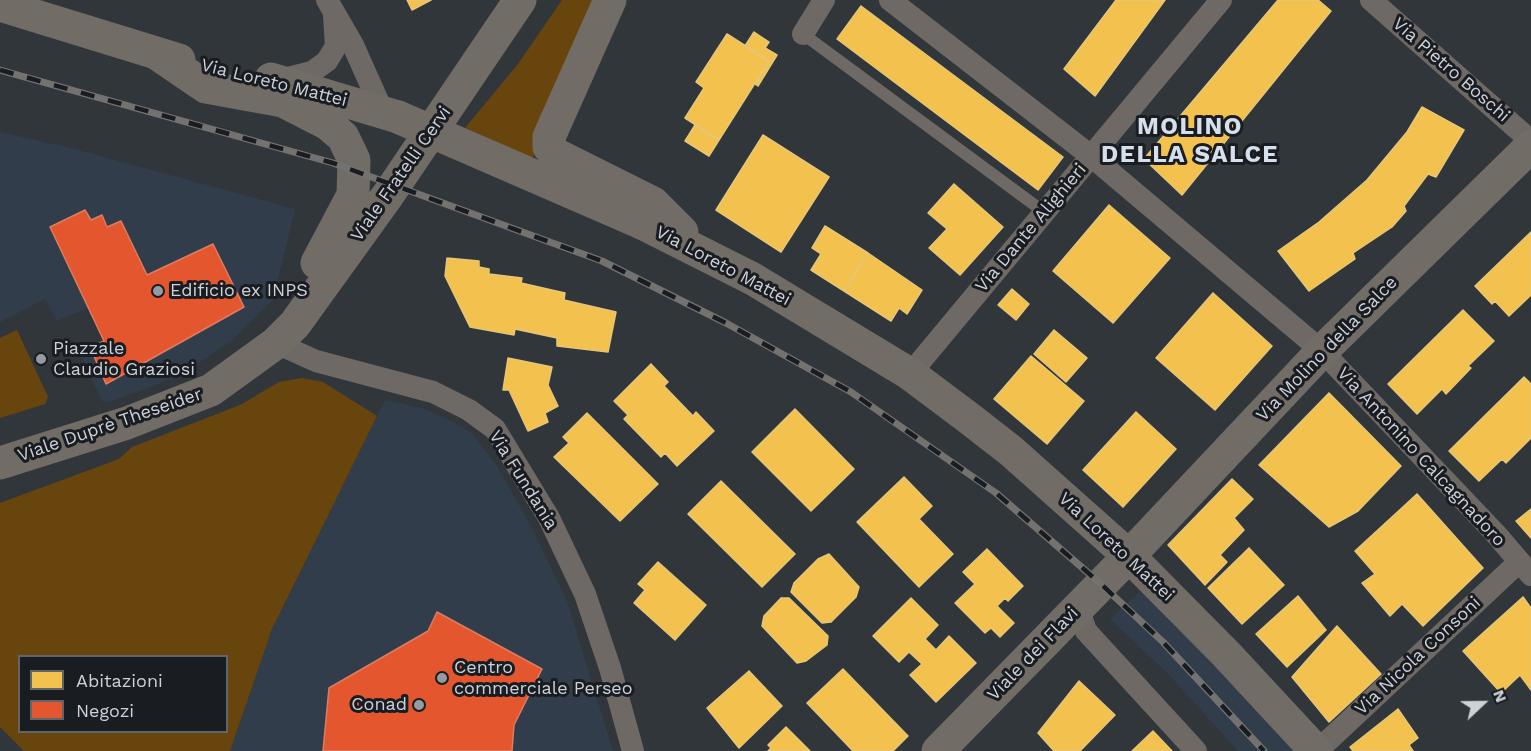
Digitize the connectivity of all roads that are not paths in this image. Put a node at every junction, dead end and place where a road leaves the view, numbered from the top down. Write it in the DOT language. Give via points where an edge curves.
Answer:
graph roads {
  1 [pos="520,0"];
  2 [pos="610,0"];
  3 [pos="824,0"];
  4 [pos="890,0"];
  5 [pos="1221,0"];
  6 [pos="1371,0"];
  7 [pos="0,5"];
  8 [pos="330,6"];
  9 [pos="803,34"];
  10 [pos="159,55"];
  11 [pos="279,80"];
  12 [pos="390,114"];
  13 [pos="1531,141"];
  14 [pos="1531,146"];
  15 [pos="1091,156"];
  16 [pos="1044,212"];
  17 [pos="705,255"];
  18 [pos="276,343"];
  19 [pos="1322,351"];
  20 [pos="910,374"];
  21 [pos="127,423"];
  22 [pos="0,463"];
  23 [pos="1139,555"];
  24 [pos="1525,568"];
  25 [pos="1075,621"];
  26 [pos="633,751"];
  27 [pos="938,751"];
  28 [pos="1196,751"];
  29 [pos="1316,751"];
  1 -- 18 [label="street, Viale Fratelli Cervi" via="388,195 295,324"];
  2 -- 17 [label="street" via="549,136 549,147 557,155 653,203"];
  3 -- 9 [label="street"];
  4 -- 15 [label="street, Via Antonino Calcagnadoro"];
  5 -- 15 [label="street, Via Dante Alighieri"];
  6 -- 13 [label="street, Via Pietro Boschi"];
  7 -- 10 [label="street, Via Loreto Mattei"];
  8 -- 11 [label="street" via="336,46 327,61 312,72"];
  8 -- 12 [label="street"];
  9 -- 16 [label="lane"];
  10 -- 11 [label="street, Via Loreto Mattei"];
  10 -- 21 [label="street" via="206,87 283,100 328,124 343,137 350,150 355,180 353,195 324,255 269,325 217,371"];
  11 -- 12 [label="street, Via Loreto Mattei"];
  12 -- 17 [label="street, Via Loreto Mattei, bridge" via="642,223"];
  14 -- 19 [label="street, Via Molino della Salce"];
  15 -- 16 [label="street, Via Dante Alighieri"];
  15 -- 19 [label="street, Via Antonino Calcagnadoro"];
  16 -- 20 [label="street, Via Dante Alighieri"];
  17 -- 20 [label="street, Via Loreto Mattei" via="753,279"];
  18 -- 21 [label="street, Viale Duprè Theseider" via="211,390"];
  18 -- 26 [label="street, Via Fundania" via="316,361 433,392 495,429 549,518 585,594"];
  19 -- 23 [label="street, Via Molino della Salce"];
  19 -- 24 [label="street, Via Antonino Calcagnadoro"];
  20 -- 23 [label="street, Via Loreto Mattei"];
  21 -- 22 [label="street, Viale Duprè Theseider"];
  23 -- 25 [label="street, Viale dei Flavi"];
  23 -- 29 [label="street, Via Loreto Mattei"];
  24 -- 29 [label="street, Via Nicola Consoni"];
  25 -- 27 [label="street, Viale dei Flavi"];
  25 -- 28 [label="street"];
}
